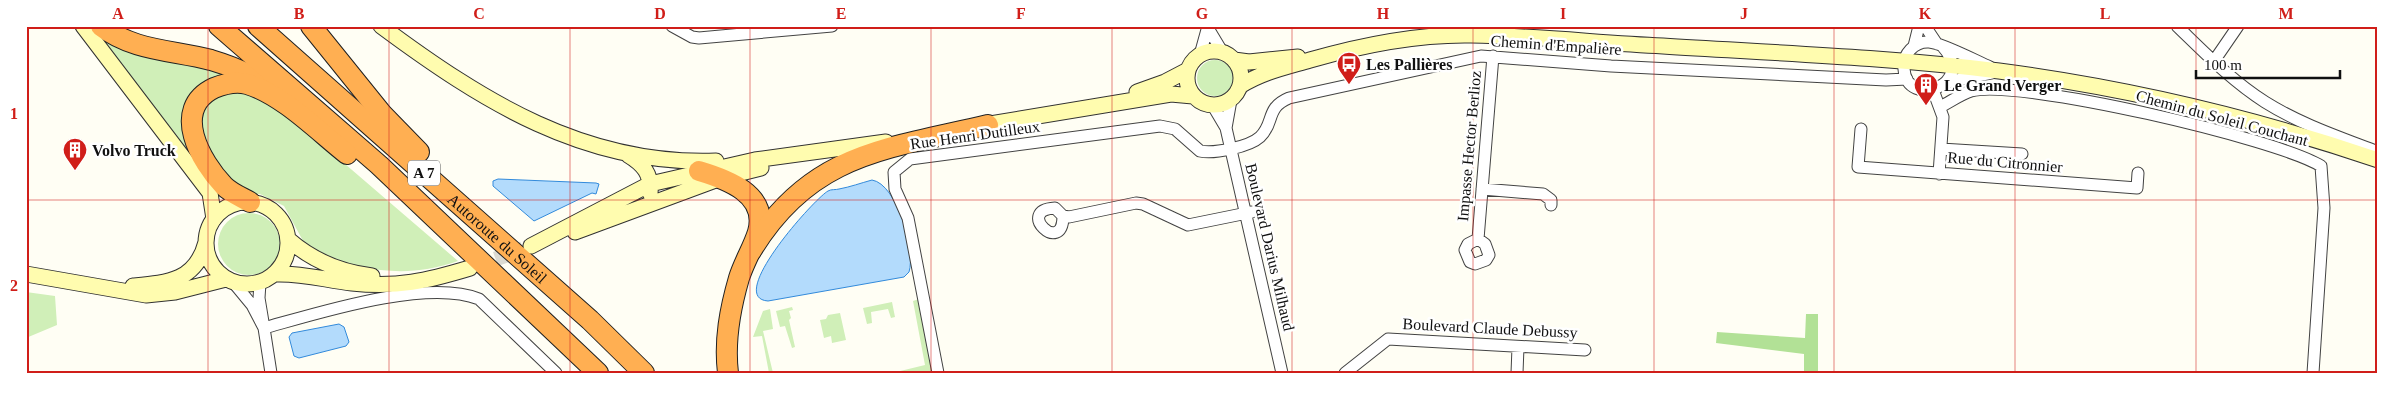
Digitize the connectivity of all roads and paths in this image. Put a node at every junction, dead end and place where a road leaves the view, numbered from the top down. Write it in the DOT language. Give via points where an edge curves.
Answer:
graph roads {
  1 [pos="83,26"];
  2 [pos="101,26"];
  3 [pos="219,26"];
  4 [pos="258,26"];
  5 [pos="311,26"];
  6 [pos="381,26"];
  7 [pos="672,26"];
  8 [pos="832,26"];
  9 [pos="1919,26"];
  10 [pos="1925,26"];
  11 [pos="2177,26"];
  12 [pos="2238,26"];
  13 [pos="1208,27"];
  14 [pos="1914,46"];
  15 [pos="1940,46"];
  16 [pos="1336,52"];
  17 [pos="1200,55"];
  18 [pos="1229,56"];
  19 [pos="1493,56"];
  20 [pos="2214,61"];
  21 [pos="1904,62"];
  22 [pos="1952,67"];
  23 [pos="1188,70"];
  24 [pos="2001,72"];
  25 [pos="1907,79"];
  26 [pos="1947,82"];
  27 [pos="1240,86"];
  28 [pos="1933,90"];
  29 [pos="1193,96"];
  30 [pos="1231,100"];
  31 [pos="1213,106"];
  32 [pos="1085,107"];
  33 [pos="1940,107"];
  34 [pos="988,125"];
  35 [pos="1226,128"];
  36 [pos="1861,129"];
  37 [pos="862,146"];
  38 [pos="1231,148"];
  39 [pos="1941,149"];
  40 [pos="622,152"];
  41 [pos="2378,152"];
  42 [pos="2022,154"];
  43 [pos="755,160"];
  44 [pos="2378,160"];
  45 [pos="699,171"];
  46 [pos="2138,173"];
  47 [pos="1939,174"];
  48 [pos="374,176"];
  49 [pos="721,178"];
  50 [pos="650,184"];
  51 [pos="1482,189"];
  52 [pos="250,202"];
  53 [pos="1551,205"];
  54 [pos="643,207"];
  55 [pos="1250,212"];
  56 [pos="1063,216"];
  57 [pos="214,219"];
  58 [pos="1478,239"];
  59 [pos="288,240"];
  60 [pos="206,241"];
  61 [pos="751,251"];
  62 [pos="472,270"];
  63 [pos="26,274"];
  64 [pos="276,274"];
  65 [pos="230,280"];
  66 [pos="260,283"];
  67 [pos="109,288"];
  68 [pos="590,320"];
  69 [pos="264,328"];
  70 [pos="1518,346"];
  71 [pos="1585,350"];
  72 [pos="271,373"];
  73 [pos="556,373"];
  74 [pos="598,373"];
  75 [pos="644,373"];
  76 [pos="728,373"];
  77 [pos="938,373"];
  78 [pos="1282,373"];
  79 [pos="1288,373"];
  80 [pos="1345,373"];
  81 [pos="1517,373"];
  82 [pos="2313,373"];
  1 -- 57 [label="main road" via="210,193"];
  2 -- 48 [label="highway" via="121,39 143,47 210,60 252,76 287,100"];
  3 -- 62 [label="highway, Autoroute du Soleil / A 7" via="379,165"];
  4 -- 68 [label="highway, Autoroute du Soleil / A 7"];
  5 -- 68 [label="highway" via="404,138 533,259"];
  6 -- 40 [label="main road" via="456,80 518,116 556,133"];
  7 -- 8 [label="street" via="699,38"];
  9 -- 14 [label="street"];
  10 -- 15 [label="street"];
  11 -- 20 [label="street"];
  12 -- 20 [label="street"];
  13 -- 17 [label="street"];
  13 -- 18 [label="street"];
  14 -- 15 [label="street" via="1929,42"];
  14 -- 21 [label="street"];
  15 -- 22 [label="street" via="1948,53"];
  15 -- 24 [label="street"];
  16 -- 18 [label="main road" via="1249,62"];
  16 -- 21 [label="main road" via="1377,43 1471,35"];
  16 -- 27 [label="main road" via="1256,76"];
  17 -- 18 [label="main road" via="1209,52"];
  17 -- 23 [label="main road"];
  18 -- 27 [label="main road" via="1241,72"];
  19 -- 25 [label="street, Chemin d'Empalière" via="1611,66"];
  19 -- 38 [label="street, Chemin d'Empalière" via="1473,57 1290,98 1275,106 1260,137"];
  19 -- 51 [label="street, Impasse Hector Berlioz"];
  20 -- 41 [label="street" via="2265,102 2303,123"];
  21 -- 22 [label="main road"];
  21 -- 25 [label="street"];
  22 -- 24 [label="main road"];
  22 -- 26 [label="street"];
  23 -- 29 [label="main road" via="1187,79"];
  23 -- 32 [label="main road" via="1151,87"];
  24 -- 26 [label="street"];
  24 -- 44 [label="main road" via="2163,99 2269,125"];
  25 -- 28 [label="street" via="1918,89"];
  26 -- 28 [label="street"];
  27 -- 30 [label="main road"];
  28 -- 33 [label="street, Rue du Citronnier"];
  29 -- 31 [label="main road"];
  29 -- 32 [label="main road" via="1171,94"];
  30 -- 31 [label="main road"];
  30 -- 35 [label="street, Boulevard Darius Milhaud"];
  31 -- 35 [label="street, Boulevard Darius Milhaud"];
  32 -- 34 [label="main road"];
  33 -- 39 [label="street, Rue du Citronnier" via="1943,117"];
  33 -- 82 [label="street, Chemin du Soleil Couchant" via="1971,91 2017,90 2122,108 2227,133 2309,158 2321,166 2324,208"];
  34 -- 37 [label="main road"];
  34 -- 61 [label="highway" via="884,150 836,167 809,183 791,199 764,229"];
  35 -- 38 [label="street, Boulevard Darius Milhaud"];
  36 -- 47 [label="street" via="1858,167"];
  37 -- 43 [label="main road"];
  37 -- 49 [label="main road"];
  38 -- 55 [label="street, Boulevard Darius Milhaud"];
  38 -- 77 [label="street, Rue Henri Dutilleux" via="1208,153 1200,151 1175,129 1160,126 910,159 902,163 894,172 893,181 908,218"];
  39 -- 42 [label="street"];
  39 -- 47 [label="street, Rue du Citronnier"];
  40 -- 43 [label="main road" via="684,160"];
  40 -- 50 [label="main road" via="643,166"];
  43 -- 45 [label="main road"];
  45 -- 49 [label="highway"];
  45 -- 50 [label="main road"];
  46 -- 47 [label="street, Rue du Citronnier" via="2137,188"];
  48 -- 52 [label="highway" via="266,92 246,84 224,84 211,90 196,107 192,133 216,177 233,193"];
  48 -- 62 [label="highway"];
  49 -- 54 [label="main road"];
  49 -- 61 [label="highway" via="744,190 755,205 760,224"];
  50 -- 54 [label="main road" via="650,195"];
  50 -- 54 [label="main road" via="531,246"];
  51 -- 53 [label="street" via="1543,194 1551,200"];
  51 -- 58 [label="street, Impasse Hector Berlioz"];
  52 -- 57 [label="main road" via="230,206"];
  52 -- 59 [label="main road" via="276,214 286,228"];
  55 -- 56 [label="street" via="1188,225 1150,206 1136,203"];
  55 -- 78 [label="street, Boulevard Darius Milhaud"];
  57 -- 60 [label="main road"];
  59 -- 62 [label="main road" via="318,261 351,272 394,278"];
  59 -- 64 [label="main road" via="286,258"];
  60 -- 65 [label="main road" via="211,263"];
  60 -- 67 [label="main road" via="203,254 193,269 179,278"];
  61 -- 76 [label="highway" via="740,276 727,329"];
  62 -- 64 [label="main road" via="394,286 350,283 304,274"];
  62 -- 74 [label="highway, Autoroute du Soleil / A 7"];
  63 -- 67 [label="main road"];
  64 -- 66 [label="main road"];
  65 -- 66 [label="main road"];
  65 -- 67 [label="main road" via="158,295"];
  65 -- 69 [label="street" via="252,305"];
  66 -- 69 [label="street"];
  68 -- 75 [label="highway, Autoroute du Soleil / A 7"];
  69 -- 72 [label="street"];
  69 -- 73 [label="street" via="370,300 464,293 479,299"];
  70 -- 71 [label="street, Boulevard Claude Debussy"];
  70 -- 80 [label="street, Boulevard Claude Debussy" via="1388,339"];
  70 -- 81 [label="street"];
  78 -- 79 [label="street"];
}
